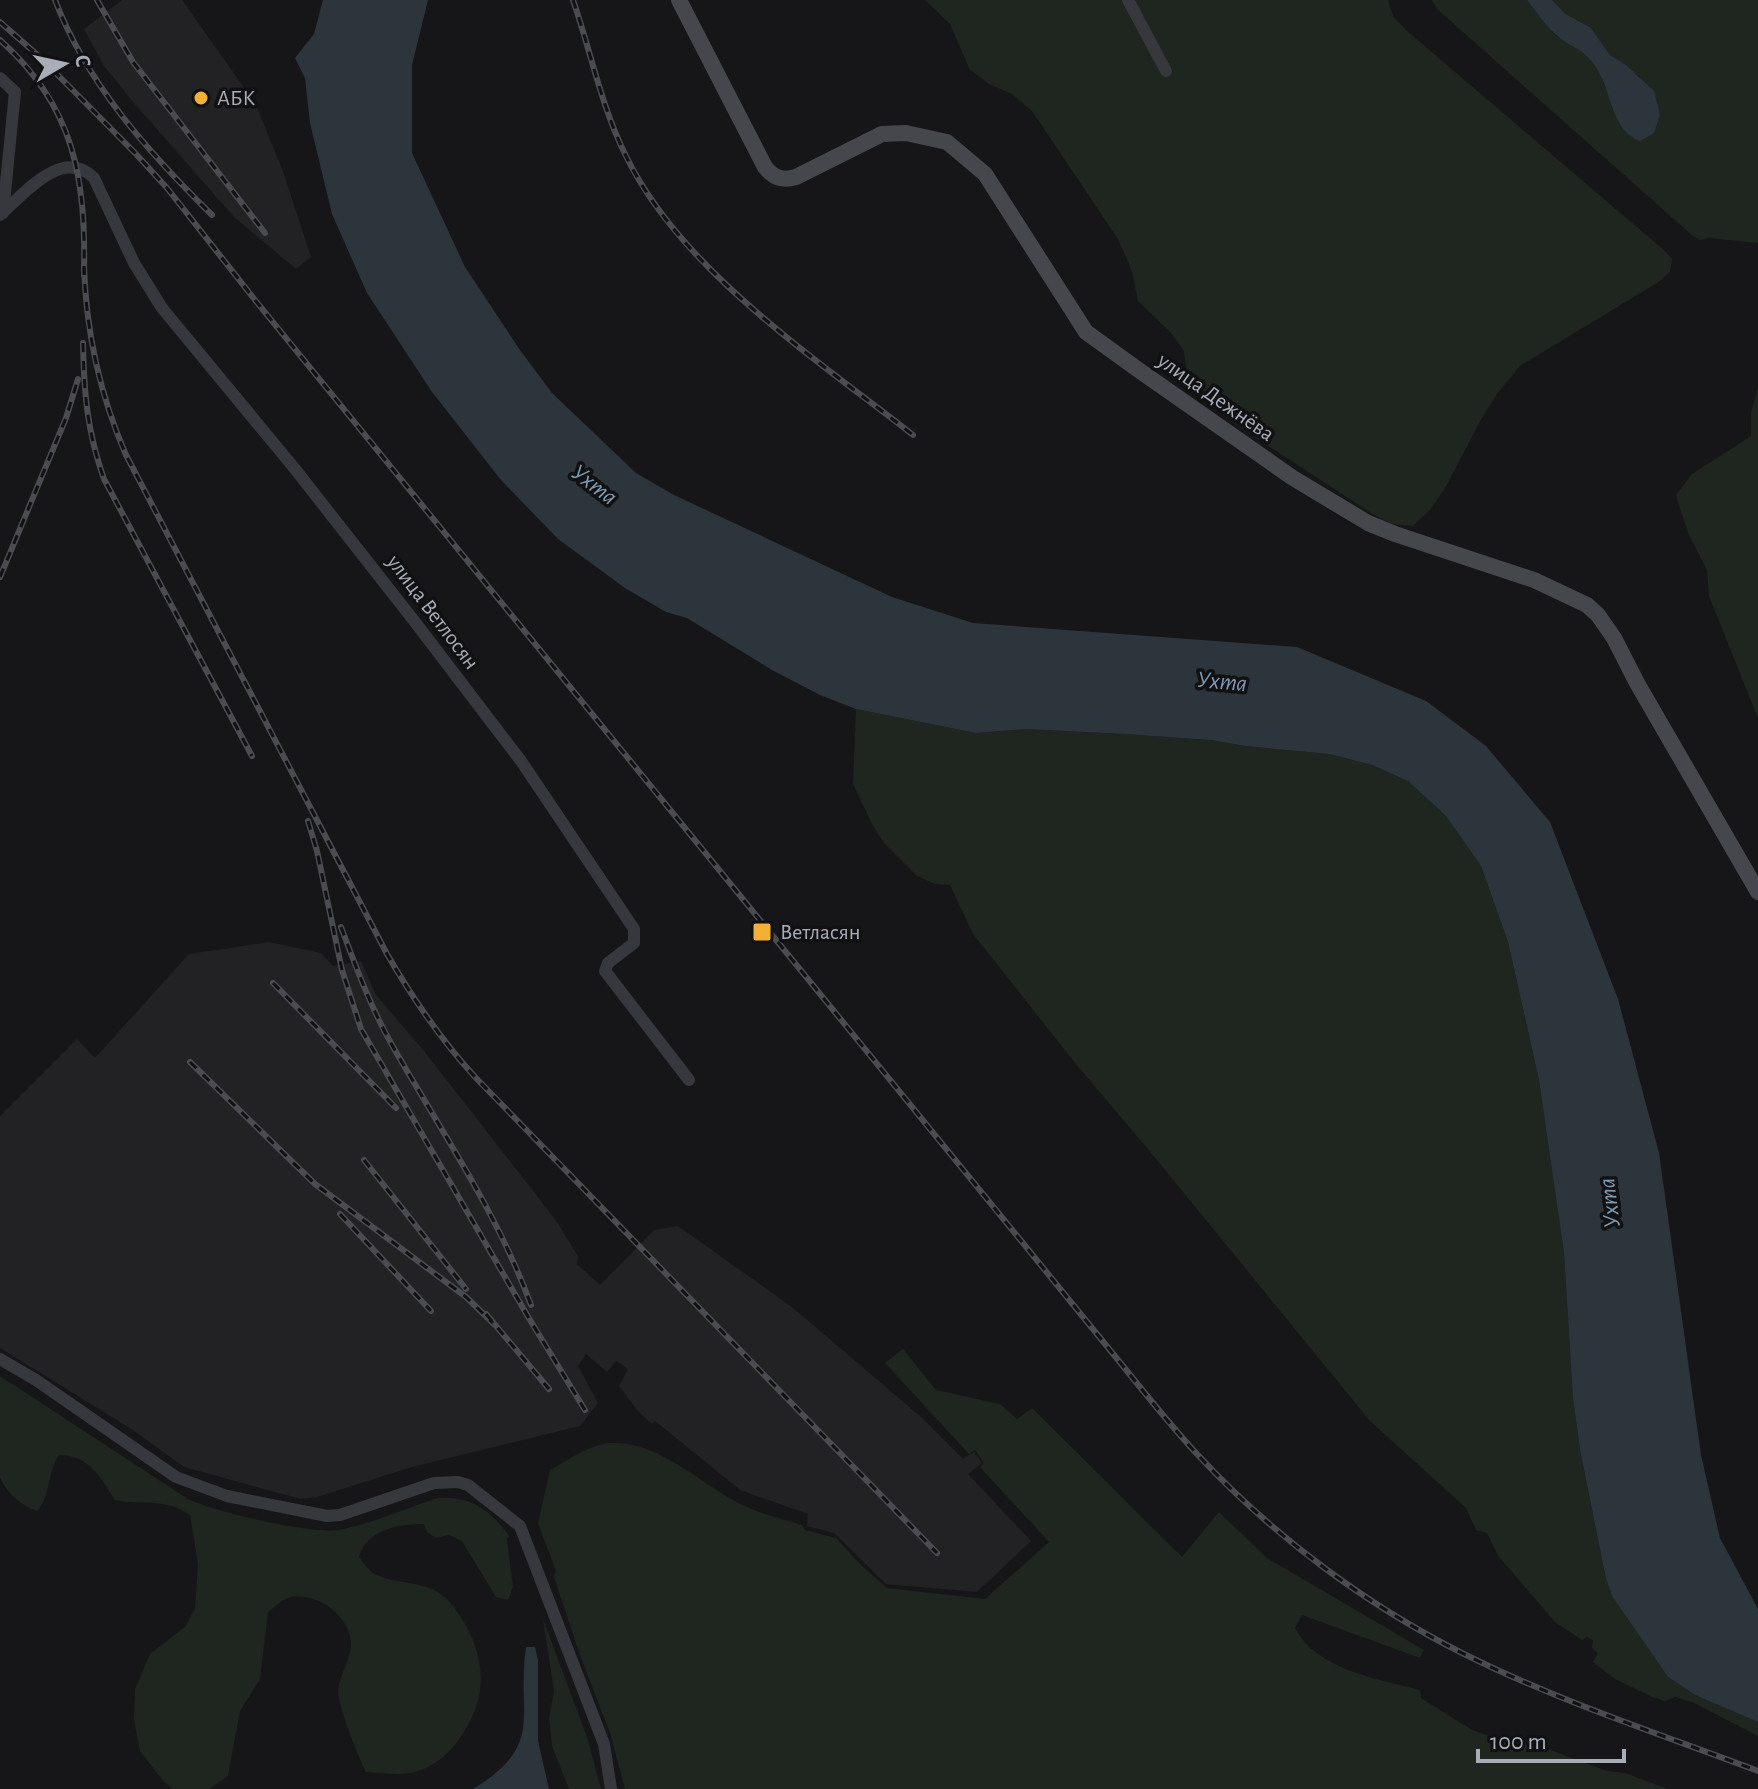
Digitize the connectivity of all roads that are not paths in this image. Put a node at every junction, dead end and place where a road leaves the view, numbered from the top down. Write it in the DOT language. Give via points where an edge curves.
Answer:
graph roads {
  1 [pos="679,0"];
  2 [pos="1128,0"];
  3 [pos="1166,71"];
  4 [pos="0,78"];
  5 [pos="2,214"];
  6 [pos="1758,892"];
  7 [pos="689,1080"];
  8 [pos="0,1359"];
  9 [pos="611,1789"];
  1 -- 6 [label="street, улица Дежнёва" via="773,175 796,177 882,134 947,142 985,174 1086,332 1293,478 1368,523 1534,580 1587,605 1614,638"];
  2 -- 3 [label="street"];
  4 -- 5 [label="street" via="15,92"];
  5 -- 7 [label="street, улица Ветлосян" via="66,167 82,169 97,183 134,263 167,315 415,622 526,769 634,929 634,943 605,971"];
  8 -- 9 [label="street" via="161,1469 211,1491 327,1516 434,1483 468,1485 520,1526 604,1744"];
}
